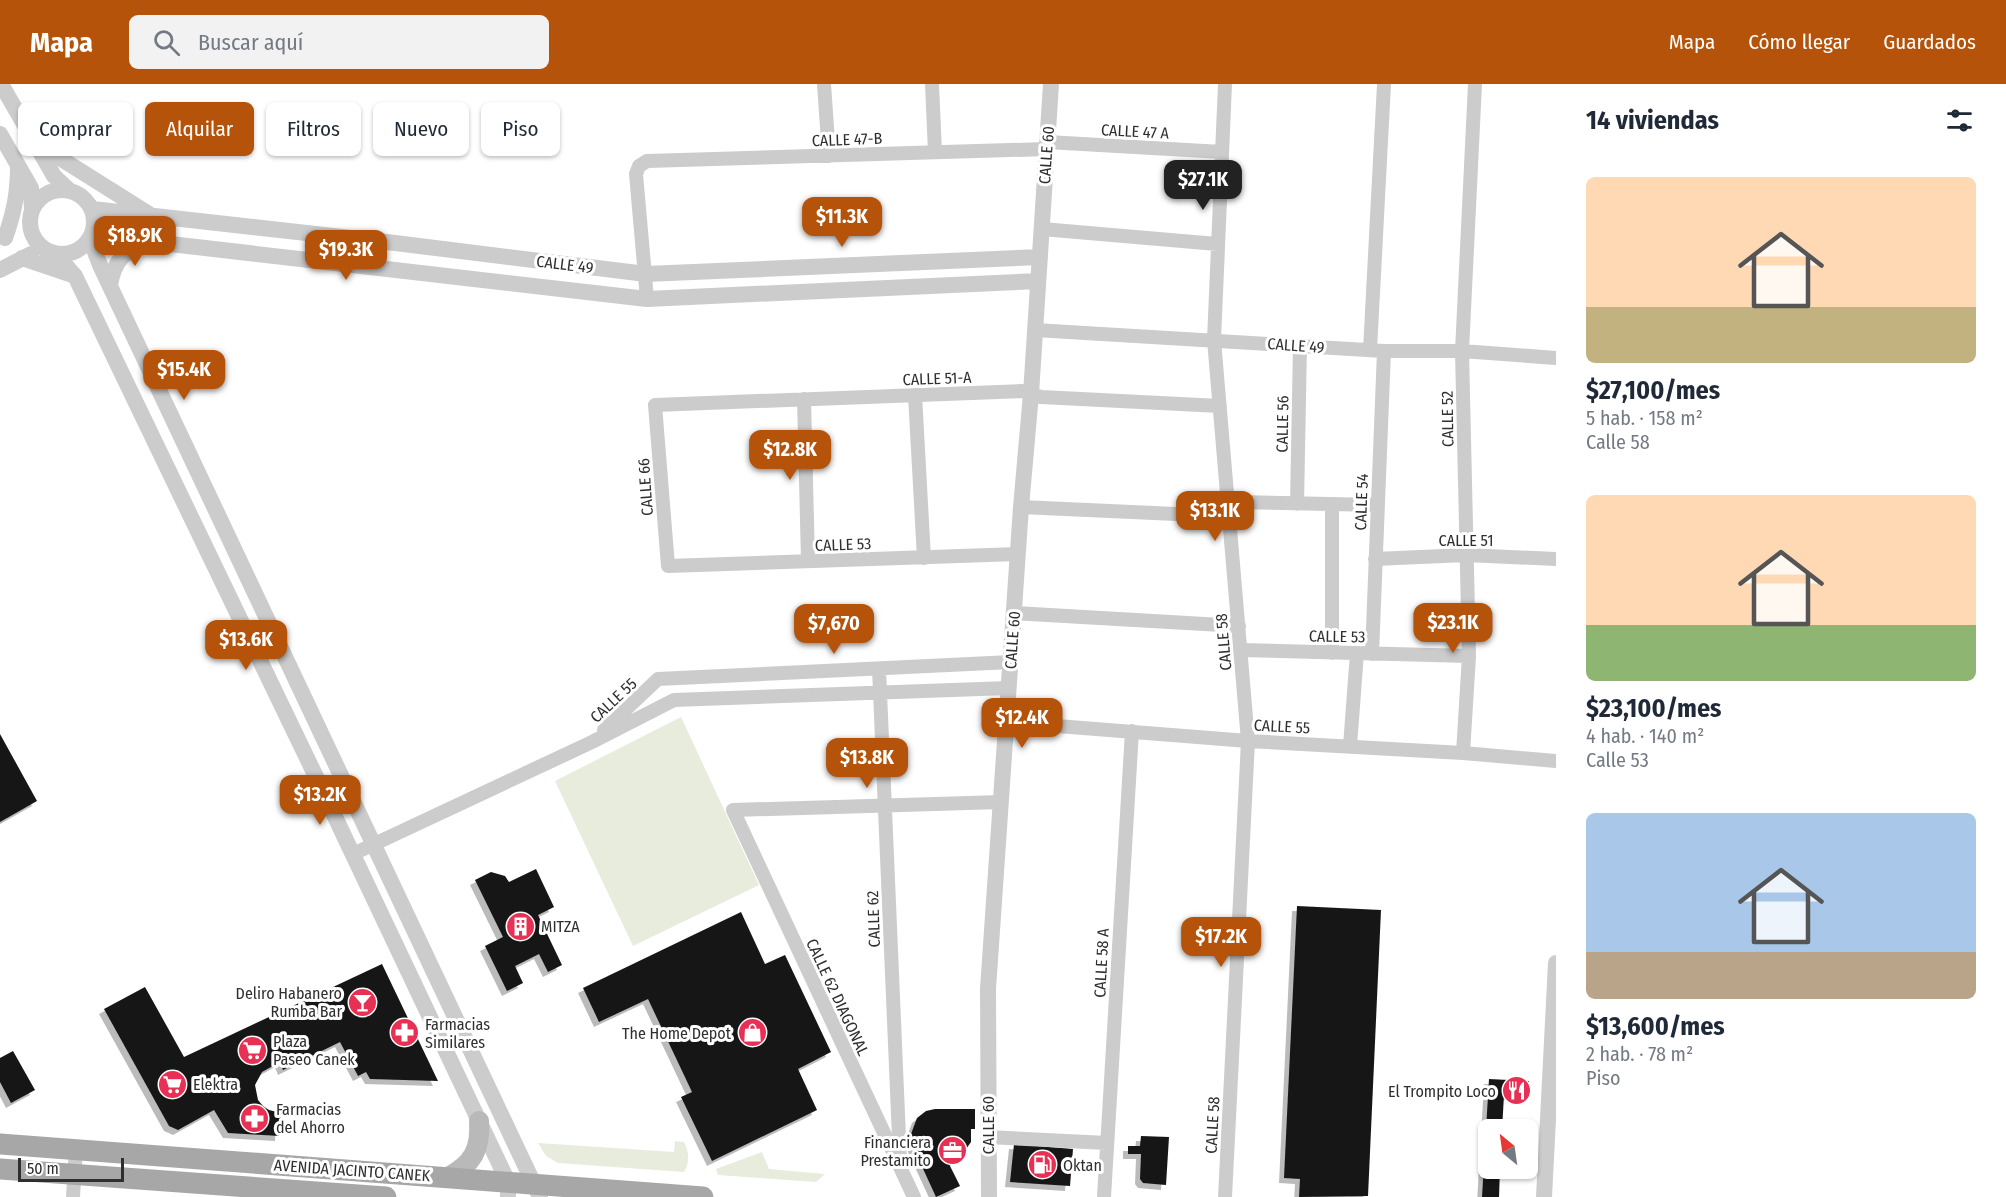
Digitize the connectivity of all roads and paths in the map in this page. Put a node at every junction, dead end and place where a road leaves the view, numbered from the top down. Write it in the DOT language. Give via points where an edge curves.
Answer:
graph roads {
  1 [pos="1,84"];
  2 [pos="824,84"];
  3 [pos="932,84"];
  4 [pos="1051,84"];
  5 [pos="1225,84"];
  6 [pos="1384,84"];
  7 [pos="1475,84"];
  8 [pos="18,113"];
  9 [pos="0,134"];
  10 [pos="1047,146"];
  11 [pos="935,152"];
  12 [pos="1222,152"];
  13 [pos="43,156"];
  14 [pos="57,156"];
  15 [pos="829,156"];
  16 [pos="18,166"];
  17 [pos="69,190"];
  18 [pos="92,209"];
  19 [pos="153,216"];
  20 [pos="31,217"];
  21 [pos="1042,229"];
  22 [pos="91,237"];
  23 [pos="2,239"];
  24 [pos="153,241"];
  25 [pos="387,242"];
  26 [pos="1217,244"];
  27 [pos="49,251"];
  28 [pos="1040,257"];
  29 [pos="22,258"];
  30 [pos="856,265"];
  31 [pos="382,267"];
  32 [pos="0,270"];
  33 [pos="646,274"];
  34 [pos="75,276"];
  35 [pos="1038,281"];
  36 [pos="110,285"];
  37 [pos="856,289"];
  38 [pos="647,299"];
  39 [pos="1035,330"];
  40 [pos="1214,340"];
  41 [pos="1300,345"];
  42 [pos="1377,351"];
  43 [pos="1462,351"];
  44 [pos="1556,357"];
  45 [pos="1031,394"];
  46 [pos="915,395"];
  47 [pos="804,399"];
  48 [pos="655,405"];
  49 [pos="1220,406"];
  50 [pos="1297,504"];
  51 [pos="1332,504"];
  52 [pos="1378,505"];
  53 [pos="1022,507"];
  54 [pos="1228,510"];
  55 [pos="226,532"];
  56 [pos="204,544"];
  57 [pos="1018,554"];
  58 [pos="1466,555"];
  59 [pos="924,558"];
  60 [pos="1376,559"];
  61 [pos="1556,559"];
  62 [pos="808,561"];
  63 [pos="668,566"];
  64 [pos="1014,613"];
  65 [pos="1239,627"];
  66 [pos="1240,650"];
  67 [pos="1332,653"];
  68 [pos="1357,653"];
  69 [pos="1371,654"];
  70 [pos="1469,656"];
  71 [pos="1011,662"];
  72 [pos="879,669"];
  73 [pos="1009,688"];
  74 [pos="880,693"];
  75 [pos="1007,722"];
  76 [pos="1132,731"];
  77 [pos="1248,741"];
  78 [pos="592,742"];
  79 [pos="1350,746"];
  80 [pos="1463,753"];
  81 [pos="1556,761"];
  82 [pos="1001,802"];
  83 [pos="885,804"];
  84 [pos="374,845"];
  85 [pos="353,854"];
  86 [pos="1556,963"];
  87 [pos="479,1121"];
  88 [pos="988,1137"];
  89 [pos="1107,1143"];
  90 [pos="0,1144"];
  91 [pos="76,1149"];
  92 [pos="900,1168"];
  93 [pos="0,1169"];
  94 [pos="75,1174"];
  95 [pos="448,1177"];
  96 [pos="508,1189"];
  97 [pos="537,1190"];
  98 [pos="303,1194"];
  99 [pos="73,1197"];
  100 [pos="386,1197"];
  101 [pos="703,1197"];
  102 [pos="914,1197"];
  103 [pos="989,1197"];
  104 [pos="1104,1197"];
  105 [pos="1225,1197"];
  106 [pos="1544,1197"];
  1 -- 8 [label="street"];
  2 -- 15 [label="street"];
  3 -- 11 [label="street"];
  4 -- 10 [label="street, CALLE 60"];
  5 -- 12 [label="street, CALLE 58"];
  6 -- 42 [label="street, CALLE 54"];
  7 -- 43 [label="street, CALLE 52"];
  9 -- 16 [label="street"];
  10 -- 11 [label="street, CALLE 47-B"];
  10 -- 12 [label="street, CALLE 47 A"];
  10 -- 21 [label="street, CALLE 60"];
  11 -- 15 [label="street, CALLE 47-B"];
  12 -- 26 [label="street, CALLE 58"];
  13 -- 17 [label="street" via="54,176"];
  14 -- 19 [label="street"];
  15 -- 33 [label="street, CALLE 47-B" via="647,161 639,166 636,174"];
  16 -- 20 [label="street" via="31,188"];
  16 -- 23 [label="street" via="16,208"];
  17 -- 18 [label="street" via="87,200"];
  17 -- 20 [label="street" via="51,191 36,202"];
  18 -- 19 [label="street, CALLE 49"];
  18 -- 22 [label="street" via="95,220"];
  19 -- 25 [label="street, CALLE 49"];
  20 -- 23 [label="street"];
  20 -- 27 [label="street" via="32,233"];
  21 -- 26 [label="street"];
  21 -- 28 [label="street, CALLE 60"];
  22 -- 24 [label="street, CALLE 49"];
  22 -- 27 [label="street" via="75,251"];
  22 -- 36 [label="street"];
  24 -- 31 [label="street, CALLE 49"];
  24 -- 36 [label="street" via="125,252 112,273"];
  25 -- 31 [label="street"];
  25 -- 33 [label="street, CALLE 49"];
  26 -- 40 [label="street, CALLE 58"];
  27 -- 29 [label="street"];
  27 -- 34 [label="street"];
  28 -- 30 [label="street, CALLE 49"];
  28 -- 35 [label="street, CALLE 60"];
  29 -- 32 [label="street"];
  29 -- 34 [label="street"];
  30 -- 33 [label="street, CALLE 49"];
  30 -- 37 [label="street"];
  31 -- 38 [label="street, CALLE 49"];
  33 -- 38 [label="street"];
  34 -- 56 [label="street"];
  35 -- 37 [label="street, CALLE 49"];
  35 -- 39 [label="street, CALLE 60"];
  36 -- 55 [label="street"];
  37 -- 38 [label="street, CALLE 49"];
  39 -- 40 [label="street, CALLE 49"];
  39 -- 45 [label="street, CALLE 60"];
  40 -- 41 [label="street, CALLE 49"];
  40 -- 49 [label="street, CALLE 58"];
  41 -- 42 [label="street, CALLE 49"];
  41 -- 50 [label="street, CALLE 56"];
  42 -- 43 [label="street, CALLE 49"];
  42 -- 52 [label="street, CALLE 54"];
  43 -- 44 [label="street, CALLE 49"];
  43 -- 58 [label="street, CALLE 52"];
  45 -- 46 [label="street, CALLE 51-A" via="1022,391"];
  45 -- 49 [label="street, CALLE 51-A"];
  45 -- 53 [label="street, CALLE 60"];
  46 -- 47 [label="street, CALLE 51-A"];
  46 -- 59 [label="street"];
  47 -- 48 [label="street, CALLE 51-A"];
  47 -- 62 [label="street"];
  48 -- 63 [label="street, CALLE 66"];
  49 -- 54 [label="street, CALLE 58"];
  50 -- 51 [label="street"];
  50 -- 54 [label="street" via="1238,502"];
  51 -- 52 [label="street"];
  51 -- 67 [label="street, CALLE 54"];
  52 -- 60 [label="street, CALLE 54"];
  53 -- 54 [label="street" via="1220,516"];
  53 -- 57 [label="street, CALLE 60"];
  54 -- 65 [label="street, CALLE 58"];
  55 -- 56 [label="street"];
  55 -- 84 [label="street"];
  56 -- 85 [label="street"];
  57 -- 59 [label="street, CALLE 53"];
  57 -- 64 [label="street, CALLE 60"];
  58 -- 60 [label="street, CALLE 51"];
  58 -- 61 [label="street, CALLE 51"];
  58 -- 70 [label="street, CALLE 52"];
  59 -- 62 [label="street, CALLE 53"];
  60 -- 69 [label="street, CALLE 54"];
  62 -- 63 [label="street, CALLE 53"];
  64 -- 65 [label="street"];
  64 -- 71 [label="street, CALLE 60"];
  65 -- 66 [label="street, CALLE 58"];
  66 -- 67 [label="street, CALLE 53"];
  66 -- 77 [label="street, CALLE 58"];
  67 -- 68 [label="street, CALLE 53"];
  68 -- 69 [label="street, CALLE 53"];
  68 -- 79 [label="street"];
  69 -- 70 [label="street, CALLE 53"];
  70 -- 80 [label="street, CALLE 52"];
  71 -- 72 [label="street, CALLE 55"];
  71 -- 73 [label="street, CALLE 60"];
  72 -- 74 [label="street, CALLE 62"];
  72 -- 78 [label="street, CALLE 55" via="658,680"];
  73 -- 74 [label="street, CALLE 55"];
  73 -- 75 [label="street, CALLE 60"];
  74 -- 78 [label="street, CALLE 55" via="674,700"];
  74 -- 83 [label="street, CALLE 62"];
  75 -- 76 [label="street, CALLE 55"];
  75 -- 82 [label="street, CALLE 60"];
  76 -- 77 [label="street, CALLE 55"];
  76 -- 89 [label="street, CALLE 58 A"];
  77 -- 79 [label="street, CALLE 55"];
  77 -- 105 [label="street, CALLE 58"];
  78 -- 84 [label="street"];
  79 -- 80 [label="street, CALLE 55"];
  80 -- 81 [label="street, CALLE 55"];
  82 -- 83 [label="street"];
  82 -- 88 [label="street, CALLE 60" via="988,989"];
  83 -- 92 [label="street, CALLE 62"];
  83 -- 92 [label="street, CALLE 62 DIAGONAL" via="733,810"];
  84 -- 85 [label="street"];
  84 -- 97 [label="street"];
  85 -- 87 [label="street"];
  86 -- 106 [label="street"];
  87 -- 95 [label="main road" via="474,1154 465,1167"];
  87 -- 96 [label="street"];
  88 -- 89 [label="street"];
  88 -- 103 [label="street, CALLE 60"];
  89 -- 104 [label="street, CALLE 58 A"];
  90 -- 91 [label="main road, AVENIDA JACINTO CANEK"];
  91 -- 94 [label="street"];
  91 -- 95 [label="main road, AVENIDA JACINTO CANEK"];
  92 -- 102 [label="street, CALLE 62 DIAGONAL"];
  93 -- 94 [label="main road, AVENIDA JACINTO CANEK"];
  94 -- 98 [label="main road, AVENIDA JACINTO CANEK"];
  94 -- 99 [label="street"];
  95 -- 96 [label="main road, AVENIDA JACINTO CANEK"];
  96 -- 97 [label="main road, AVENIDA JACINTO CANEK"];
  97 -- 101 [label="main road, AVENIDA JACINTO CANEK"];
  98 -- 100 [label="main road, AVENIDA JACINTO CANEK"];
}
